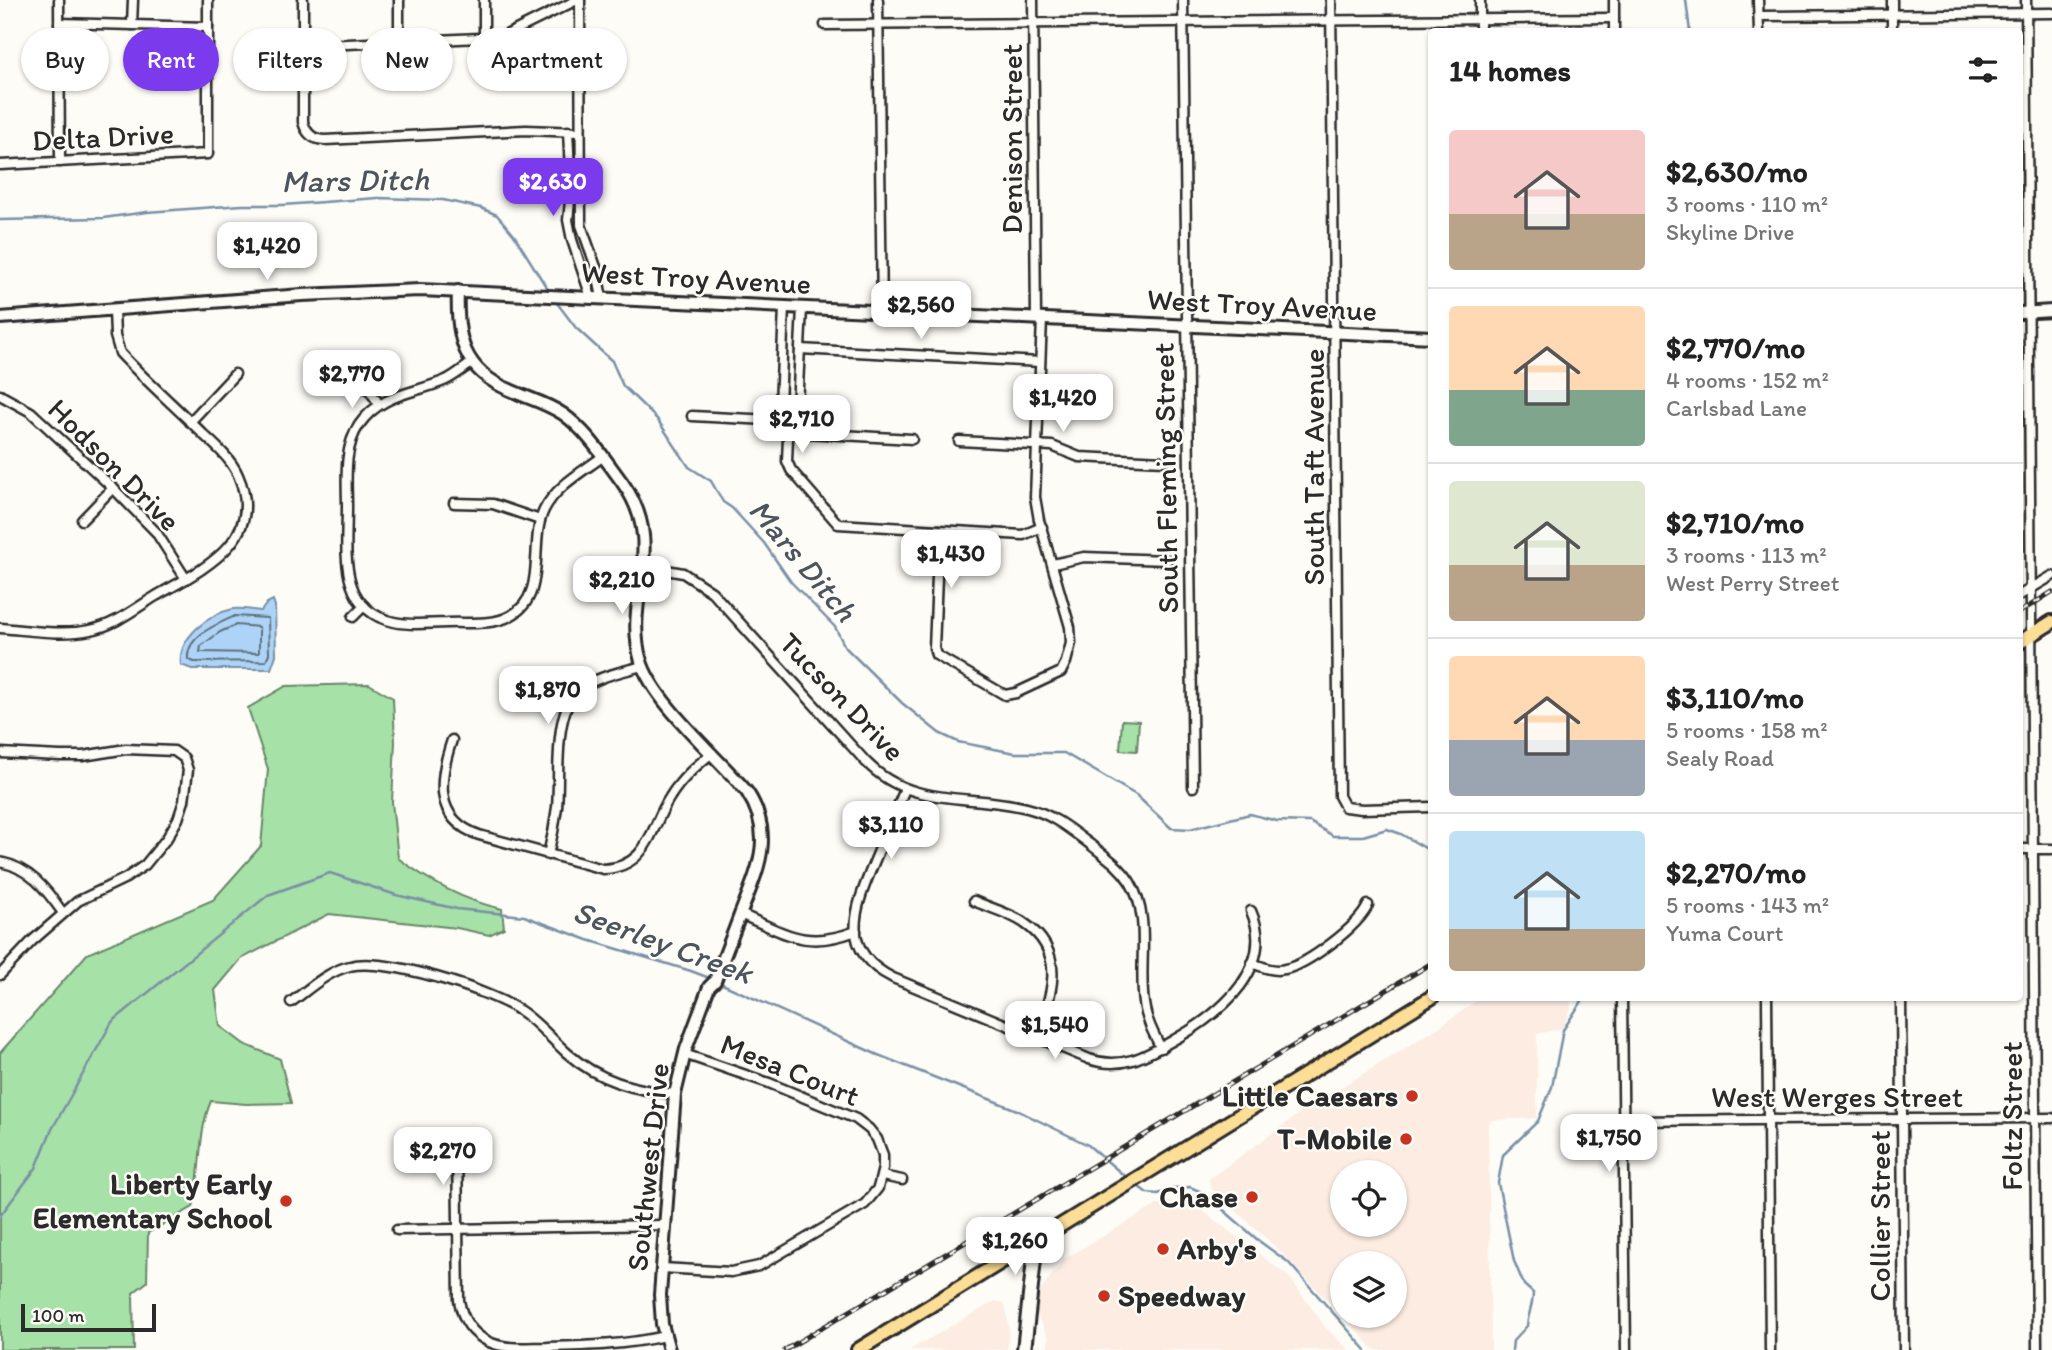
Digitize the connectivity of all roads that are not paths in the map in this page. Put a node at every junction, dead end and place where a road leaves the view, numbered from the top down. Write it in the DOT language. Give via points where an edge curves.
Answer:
graph roads {
  1 [pos="59,0"];
  2 [pos="132,0"];
  3 [pos="208,0"];
  4 [pos="303,0"];
  5 [pos="399,0"];
  6 [pos="484,0"];
  7 [pos="579,0"];
  8 [pos="878,0"];
  9 [pos="1034,0"];
  10 [pos="1183,0"];
  11 [pos="1331,0"];
  12 [pos="1480,0"];
  13 [pos="1614,0"];
  14 [pos="1758,0"];
  15 [pos="1892,0"];
  16 [pos="2026,0"];
  17 [pos="2052,13"];
  18 [pos="2026,14"];
  19 [pos="1892,15"];
  20 [pos="1759,16"];
  21 [pos="1614,18"];
  22 [pos="1480,19"];
  23 [pos="1183,21"];
  24 [pos="1331,21"];
  25 [pos="1034,22"];
  26 [pos="59,23"];
  27 [pos="878,24"];
  28 [pos="132,25"];
  29 [pos="825,25"];
  30 [pos="208,27"];
  31 [pos="303,28"];
  32 [pos="399,28"];
  33 [pos="484,28"];
  34 [pos="521,28"];
  35 [pos="1480,28"];
  36 [pos="1614,28"];
  37 [pos="1759,28"];
  38 [pos="1892,28"];
  39 [pos="303,91"];
  40 [pos="568,131"];
  41 [pos="579,132"];
  42 [pos="60,162"];
  43 [pos="0,165"];
  44 [pos="458,291"];
  45 [pos="597,298"];
  46 [pos="785,307"];
  47 [pos="802,308"];
  48 [pos="114,310"];
  49 [pos="2052,311"];
  50 [pos="2024,312"];
  51 [pos="882,313"];
  52 [pos="0,318"];
  53 [pos="1039,319"];
  54 [pos="1187,325"];
  55 [pos="1336,332"];
  56 [pos="1428,337"];
  57 [pos="800,349"];
  58 [pos="473,362"];
  59 [pos="1040,362"];
  60 [pos="354,368"];
  61 [pos="235,374"];
  62 [pos="0,395"];
  63 [pos="379,404"];
  64 [pos="692,416"];
  65 [pos="789,418"];
  66 [pos="190,422"];
  67 [pos="788,432"];
  68 [pos="912,439"];
  69 [pos="959,441"];
  70 [pos="1037,445"];
  71 [pos="602,457"];
  72 [pos="1164,461"];
  73 [pos="113,488"];
  74 [pos="454,503"];
  75 [pos="82,520"];
  76 [pos="540,520"];
  77 [pos="1042,527"];
  78 [pos="939,530"];
  79 [pos="1167,560"];
  80 [pos="1053,564"];
  81 [pos="644,566"];
  82 [pos="2052,576"];
  83 [pos="186,579"];
  84 [pos="2023,584"];
  85 [pos="2032,586"];
  86 [pos="2023,593"];
  87 [pos="364,606"];
  88 [pos="354,617"];
  89 [pos="2052,622"];
  90 [pos="0,628"];
  91 [pos="2032,634"];
  92 [pos="2023,640"];
  93 [pos="642,666"];
  94 [pos="452,740"];
  95 [pos="0,753"];
  96 [pos="712,753"];
  97 [pos="1193,787"];
  98 [pos="905,789"];
  99 [pos="1428,807"];
  100 [pos="2023,849"];
  101 [pos="2033,849"];
  102 [pos="2052,849"];
  103 [pos="548,855"];
  104 [pos="0,862"];
  105 [pos="974,901"];
  106 [pos="1368,905"];
  107 [pos="1251,911"];
  108 [pos="63,912"];
  109 [pos="740,914"];
  110 [pos="856,931"];
  111 [pos="1252,962"];
  112 [pos="0,975"];
  113 [pos="1428,999"];
  114 [pos="1622,1001"];
  115 [pos="1767,1001"];
  116 [pos="1901,1001"];
  117 [pos="291,1002"];
  118 [pos="1035,1037"];
  119 [pos="1161,1048"];
  120 [pos="684,1054"];
  121 [pos="675,1094"];
  122 [pos="2034,1118"];
  123 [pos="2052,1118"];
  124 [pos="1902,1119"];
  125 [pos="1768,1120"];
  126 [pos="1623,1121"];
  127 [pos="457,1146"];
  128 [pos="882,1176"];
  129 [pos="902,1180"];
  130 [pos="665,1225"];
  131 [pos="458,1229"];
  132 [pos="397,1230"];
  133 [pos="1036,1241"];
  134 [pos="662,1268"];
  135 [pos="665,1336"];
  136 [pos="669,1350"];
  137 [pos="858,1350"];
  138 [pos="1024,1350"];
  139 [pos="1626,1350"];
  140 [pos="1770,1350"];
  141 [pos="1904,1350"];
  142 [pos="2037,1350"];
  1 -- 26 [label="street"];
  2 -- 28 [label="street"];
  3 -- 30 [label="street"];
  4 -- 31 [label="street"];
  5 -- 32 [label="street"];
  6 -- 33 [label="street"];
  7 -- 34 [label="street"];
  7 -- 41 [label="street"];
  8 -- 27 [label="street"];
  9 -- 25 [label="street, Denison Street"];
  10 -- 23 [label="street, South Fleming Street"];
  11 -- 24 [label="street, South Taft Avenue"];
  12 -- 22 [label="street"];
  13 -- 21 [label="street"];
  14 -- 20 [label="street"];
  15 -- 19 [label="street"];
  16 -- 18 [label="street, Foltz Street"];
  17 -- 18 [label="street"];
  18 -- 19 [label="street"];
  18 -- 50 [label="street, Foltz Street"];
  19 -- 20 [label="street"];
  19 -- 38 [label="street"];
  20 -- 37 [label="street"];
  21 -- 22 [label="street"];
  21 -- 36 [label="street"];
  22 -- 24 [label="street"];
  22 -- 35 [label="street"];
  23 -- 24 [label="street"];
  23 -- 25 [label="street"];
  23 -- 54 [label="street, South Fleming Street"];
  24 -- 55 [label="street, South Taft Avenue"];
  25 -- 27 [label="street"];
  25 -- 53 [label="street, Denison Street"];
  26 -- 28 [label="street"];
  26 -- 42 [label="street"];
  27 -- 29 [label="street"];
  27 -- 51 [label="street"];
  28 -- 30 [label="street"];
  30 -- 42 [label="street, Delta Drive" via="208,154"];
  39 -- 40 [label="street" via="303,120 310,135 325,140"];
  40 -- 41 [label="street"];
  40 -- 45 [label="street" via="568,220"];
  41 -- 45 [label="street" via="581,225 596,268"];
  42 -- 43 [label="street, Delta Drive"];
  44 -- 45 [label="street, West Troy Avenue"];
  44 -- 48 [label="street, West Troy Avenue" via="374,291"];
  44 -- 58 [label="street, Southwest Drive" via="458,331"];
  45 -- 46 [label="street, West Troy Avenue"];
  46 -- 47 [label="street, West Troy Avenue"];
  46 -- 65 [label="street" via="780,405"];
  47 -- 51 [label="street, West Troy Avenue"];
  47 -- 57 [label="street"];
  48 -- 52 [label="street, West Troy Avenue"];
  48 -- 66 [label="street" via="120,353"];
  49 -- 50 [label="street"];
  50 -- 85 [label="street, Foltz Street"];
  51 -- 53 [label="street, West Troy Avenue"];
  53 -- 54 [label="street, West Troy Avenue"];
  53 -- 59 [label="street, Denison Street"];
  54 -- 55 [label="street, West Troy Avenue"];
  54 -- 97 [label="street, South Fleming Street"];
  55 -- 56 [label="street, West Troy Avenue"];
  55 -- 99 [label="street, South Taft Avenue" via="1339,796 1345,807"];
  57 -- 59 [label="street"];
  57 -- 65 [label="street" via="797,407"];
  58 -- 63 [label="street" via="445,380"];
  58 -- 71 [label="street, Southwest Drive" via="497,384 565,415"];
  59 -- 70 [label="street, Denison Street"];
  60 -- 63 [label="street"];
  61 -- 66 [label="street"];
  62 -- 73 [label="street, Hodson Drive" via="32,412"];
  63 -- 87 [label="street" via="356,429 349,449 348,578"];
  64 -- 65 [label="street"];
  65 -- 67 [label="street"];
  66 -- 83 [label="street" via="234,468 244,508 237,534 225,552"];
  67 -- 68 [label="street"];
  67 -- 78 [label="street" via="789,467 838,524"];
  69 -- 70 [label="street"];
  70 -- 72 [label="street" via="1079,457"];
  70 -- 77 [label="street, Denison Street" via="1035,487"];
  71 -- 76 [label="street" via="555,493"];
  71 -- 81 [label="street, Southwest Drive" via="638,511"];
  73 -- 75 [label="street"];
  73 -- 83 [label="street, Hodson Drive" via="156,532"];
  74 -- 76 [label="street" via="493,504"];
  76 -- 87 [label="street" via="532,590 521,609 507,618 395,623"];
  77 -- 78 [label="street" via="1023,535"];
  77 -- 80 [label="street, Denison Street"];
  78 -- 80 [label="street, Denison Street" via="935,652 1005,695 1060,672 1066,663 1071,633"];
  79 -- 80 [label="street" via="1084,557"];
  81 -- 93 [label="street, Southwest Drive" via="637,637"];
  81 -- 98 [label="street, Tucson Drive" via="683,573 712,592 872,768"];
  82 -- 85 [label="street"];
  83 -- 90 [label="street" via="92,630"];
  84 -- 85 [label="street"];
  85 -- 86 [label="street"];
  85 -- 91 [label="street, Foltz Street"];
  87 -- 88 [label="street"];
  89 -- 91 [label="main road"];
  91 -- 92 [label="main road"];
  91 -- 101 [label="street, Foltz Street"];
  93 -- 96 [label="street, Southwest Drive" via="654,688"];
  93 -- 103 [label="street" via="586,685 568,703"];
  94 -- 103 [label="street" via="442,788 454,819 475,834"];
  95 -- 108 [label="street" via="60,757 126,748 174,751 184,758 188,770 184,801 167,838 145,865"];
  96 -- 103 [label="street" via="679,784 645,847 631,862 603,869"];
  96 -- 109 [label="street, Southwest Drive" via="751,799 762,831 760,860"];
  98 -- 110 [label="street" via="858,904"];
  98 -- 119 [label="street, Tucson Drive" via="1039,811 1069,827 1121,870 1140,908 1144,1003"];
  100 -- 101 [label="street"];
  101 -- 102 [label="street"];
  101 -- 122 [label="street, Foltz Street"];
  104 -- 108 [label="street" via="32,876"];
  105 -- 118 [label="street" via="1025,923 1047,949 1053,987"];
  106 -- 111 [label="street" via="1355,924 1296,966 1276,970"];
  107 -- 111 [label="street" via="1258,936"];
  108 -- 112 [label="street"];
  109 -- 110 [label="street" via="814,941"];
  109 -- 120 [label="street, Southwest Drive"];
  110 -- 118 [label="street" via="865,955 882,973"];
  111 -- 119 [label="street" via="1239,988 1220,1010"];
  113 -- 133 [label="main road"];
  114 -- 126 [label="street"];
  115 -- 125 [label="street"];
  116 -- 124 [label="street, Collier Street"];
  117 -- 121 [label="street" via="347,967 395,967 500,999 525,1014 580,1064 609,1081"];
  118 -- 119 [label="street" via="1110,1064 1139,1060"];
  120 -- 121 [label="street, Southwest Drive"];
  120 -- 128 [label="street, Mesa Court" via="769,1083 863,1124 880,1147"];
  121 -- 130 [label="street, Southwest Drive"];
  122 -- 123 [label="street, West Werges Street"];
  122 -- 124 [label="street, West Werges Street"];
  122 -- 142 [label="street, Foltz Street"];
  124 -- 125 [label="street, West Werges Street"];
  124 -- 141 [label="street, Collier Street"];
  125 -- 126 [label="street, West Werges Street"];
  125 -- 140 [label="street"];
  126 -- 139 [label="street"];
  127 -- 131 [label="street"];
  128 -- 129 [label="street"];
  128 -- 134 [label="street" via="865,1204 760,1266 731,1272"];
  130 -- 131 [label="street"];
  130 -- 134 [label="street, Southwest Drive"];
  131 -- 132 [label="street"];
  131 -- 135 [label="street" via="461,1309 471,1327 487,1341 512,1347 615,1345"];
  133 -- 137 [label="main road"];
  133 -- 138 [label="main road"];
  134 -- 135 [label="street, Southwest Drive" via="660,1303"];
  135 -- 136 [label="street, Southwest Drive"];
}
